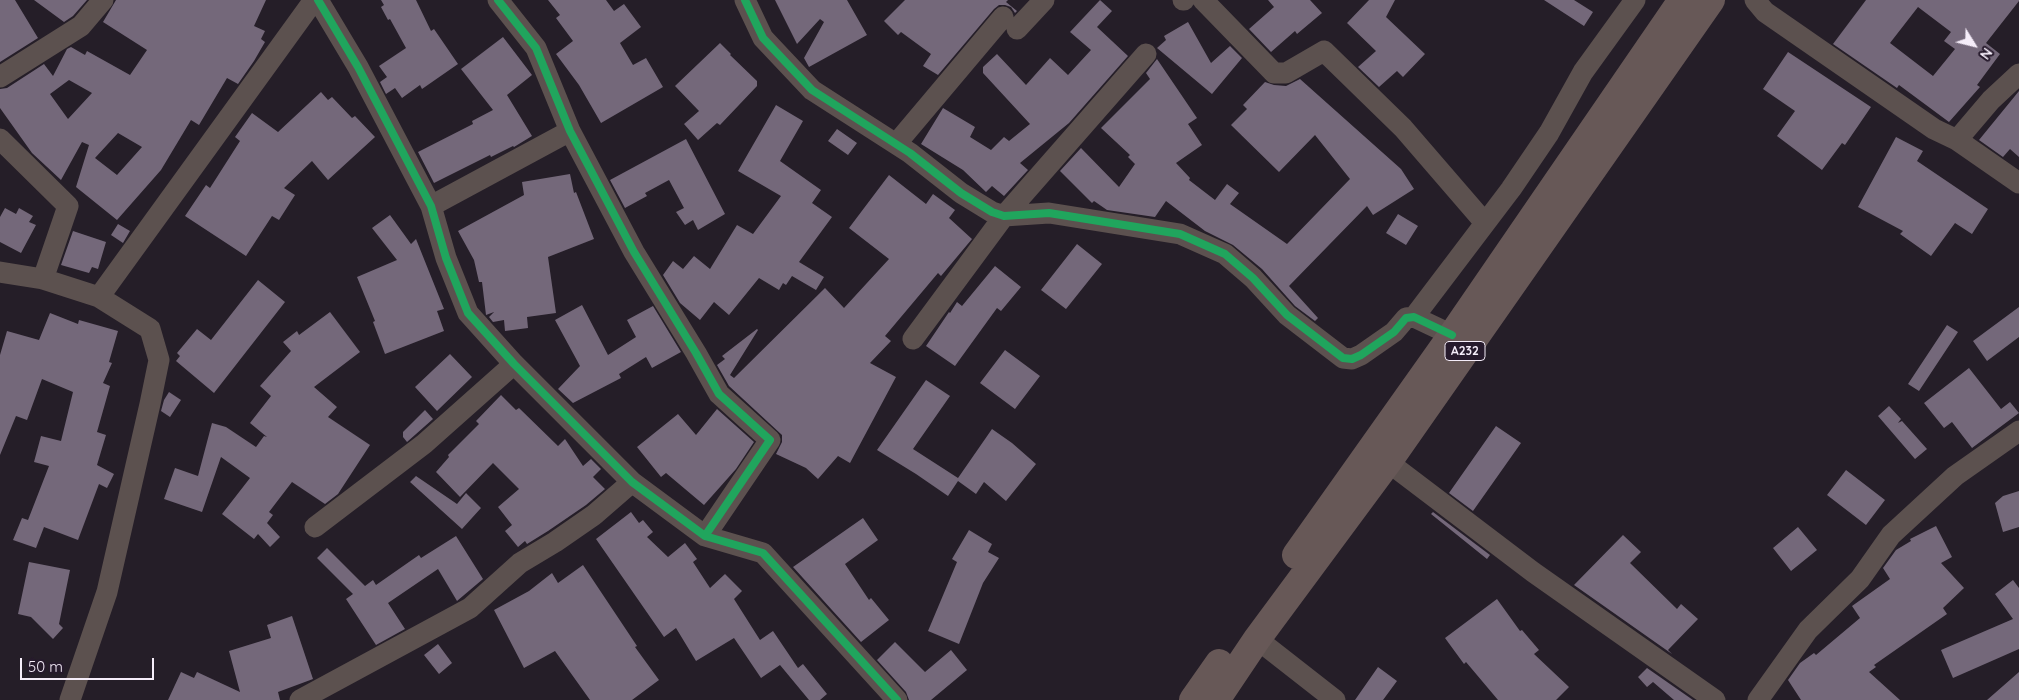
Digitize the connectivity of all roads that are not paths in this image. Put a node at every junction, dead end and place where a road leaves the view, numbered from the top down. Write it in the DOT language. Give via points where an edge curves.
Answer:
graph roads {
  1 [pos="103,0"];
  2 [pos="314,0"];
  3 [pos="318,0"];
  4 [pos="498,0"];
  5 [pos="745,0"];
  6 [pos="1044,0"];
  7 [pos="1204,0"];
  8 [pos="1635,0"];
  9 [pos="1682,0"];
  10 [pos="1711,0"];
  11 [pos="1755,0"];
  12 [pos="1146,54"];
  13 [pos="2019,74"];
  14 [pos="0,77"];
  15 [pos="570,130"];
  16 [pos="0,140"];
  17 [pos="1956,140"];
  18 [pos="896,144"];
  19 [pos="1535,153"];
  20 [pos="1566,170"];
  21 [pos="2019,183"];
  22 [pos="431,206"];
  23 [pos="1004,216"];
  24 [pos="1485,223"];
  25 [pos="1514,263"];
  26 [pos="0,272"];
  27 [pos="44,279"];
  28 [pos="99,296"];
  29 [pos="1414,317"];
  30 [pos="1452,335"];
  31 [pos="913,339"];
  32 [pos="514,364"];
  33 [pos="2019,431"];
  34 [pos="1388,462"];
  35 [pos="632,482"];
  36 [pos="315,527"];
  37 [pos="705,536"];
  38 [pos="1257,639"];
  39 [pos="1707,698"];
  40 [pos="70,700"];
  41 [pos="300,700"];
  42 [pos="897,700"];
  43 [pos="1193,700"];
  44 [pos="1216,700"];
  45 [pos="1335,700"];
  46 [pos="1758,700"];
  1 -- 14 [label="street" via="81,26"];
  2 -- 28 [label="street"];
  3 -- 22 [label="street" via="358,67"];
  4 -- 15 [label="street" via="536,48"];
  5 -- 18 [label="street" via="763,38 812,90"];
  6 -- 18 [label="street" via="1010,23"];
  7 -- 24 [label="street" via="1274,74 1286,73 1324,51 1403,128"];
  8 -- 19 [label="street" via="1582,72"];
  9 -- 20 [label="highway, A232"];
  10 -- 25 [label="highway, A232"];
  11 -- 17 [label="street" via="1765,12 1934,129"];
  12 -- 23 [label="street"];
  13 -- 17 [label="street"];
  15 -- 22 [label="street"];
  15 -- 37 [label="street" via="634,252 719,394 770,440"];
  16 -- 27 [label="street" via="68,206"];
  17 -- 21 [label="street"];
  18 -- 23 [label="street" via="961,193"];
  19 -- 20 [label="street"];
  19 -- 24 [label="street"];
  20 -- 25 [label="highway, A232"];
  22 -- 32 [label="street" via="446,258 468,313"];
  23 -- 29 [label="street" via="1049,213 1180,234 1225,254 1288,314 1342,358 1352,359 1361,355 1394,332 1406,318"];
  23 -- 31 [label="street"];
  24 -- 29 [label="street"];
  25 -- 30 [label="highway, A232"];
  25 -- 34 [label="highway, A232"];
  26 -- 27 [label="street"];
  27 -- 28 [label="street"];
  28 -- 40 [label="street" via="150,329 158,360 107,592"];
  29 -- 30 [label="street"];
  30 -- 43 [label="highway, A232"];
  32 -- 35 [label="street"];
  32 -- 36 [label="street" via="424,444"];
  33 -- 46 [label="street" via="1955,476 1891,535 1860,579 1808,630"];
  34 -- 38 [label="highway, A232"];
  34 -- 39 [label="street"];
  35 -- 37 [label="street"];
  35 -- 41 [label="street" via="594,515 520,563 470,608"];
  37 -- 42 [label="street" via="763,553"];
  38 -- 44 [label="highway, A232"];
  38 -- 45 [label="street"];
}
